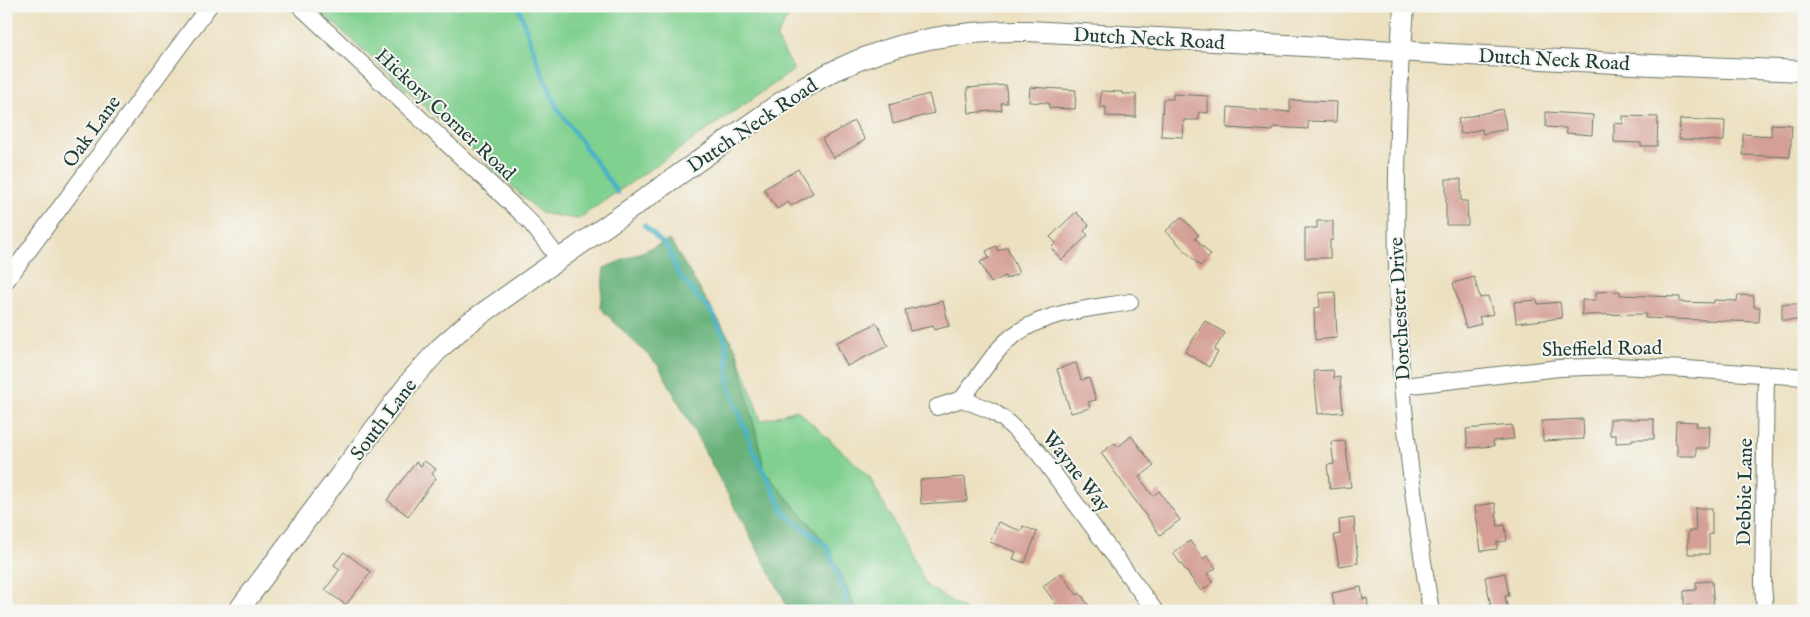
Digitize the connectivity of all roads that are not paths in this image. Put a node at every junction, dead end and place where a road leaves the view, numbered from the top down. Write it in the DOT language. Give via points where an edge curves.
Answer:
graph roads {
  1 [pos="209,6"];
  2 [pos="300,6"];
  3 [pos="1404,6"];
  4 [pos="1402,51"];
  5 [pos="1804,71"];
  6 [pos="559,258"];
  7 [pos="6,281"];
  8 [pos="1130,302"];
  9 [pos="1766,375"];
  10 [pos="1804,377"];
  11 [pos="1403,386"];
  12 [pos="962,399"];
  13 [pos="937,407"];
  14 [pos="238,611"];
  15 [pos="1155,611"];
  16 [pos="1431,611"];
  17 [pos="1765,611"];
  1 -- 7 [label="street, Oak Lane"];
  2 -- 6 [label="street, Hickory Corner Road" via="520,212"];
  3 -- 4 [label="street, Dorchester Drive"];
  4 -- 5 [label="street, Dutch Neck Road"];
  4 -- 6 [label="street, Dutch Neck Road" via="1028,31 967,32 908,43 835,70 798,92"];
  4 -- 11 [label="street, Dorchester Drive" via="1396,230"];
  6 -- 14 [label="street, South Lane" via="466,325 440,348 412,379"];
  8 -- 12 [label="street" via="1063,314 1026,326 1000,348"];
  9 -- 10 [label="street, Sheffield Road"];
  9 -- 11 [label="street, Sheffield Road" via="1624,366 1559,368"];
  9 -- 17 [label="street, Debbie Lane"];
  11 -- 16 [label="street, Dorchester Drive" via="1411,472"];
  12 -- 13 [label="street"];
  12 -- 15 [label="street, Wayne Way" via="1005,420 1037,451"];
}
